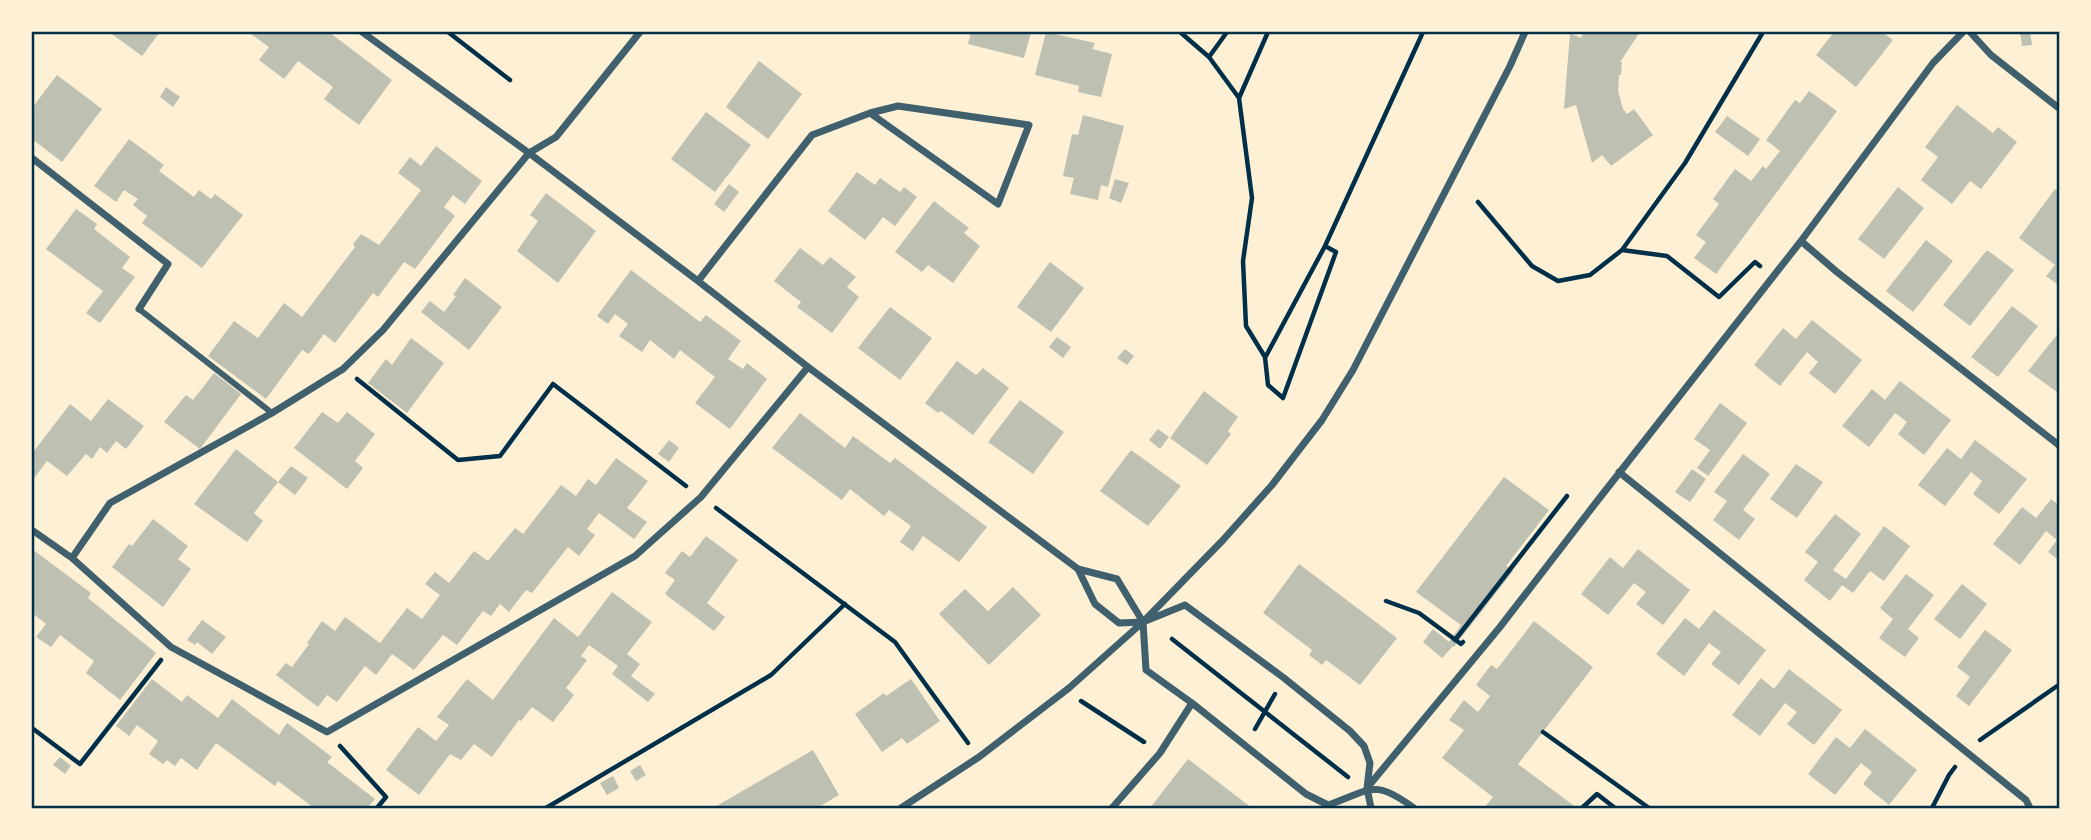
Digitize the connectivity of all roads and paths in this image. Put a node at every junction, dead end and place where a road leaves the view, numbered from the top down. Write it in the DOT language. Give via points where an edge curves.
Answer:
graph roads {
  1 [pos="362,32"];
  2 [pos="448,32"];
  3 [pos="640,32"];
  4 [pos="1180,32"];
  5 [pos="1227,32"];
  6 [pos="1268,32"];
  7 [pos="1423,32"];
  8 [pos="1525,32"];
  9 [pos="1763,32"];
  10 [pos="1963,32"];
  11 [pos="1970,32"];
  12 [pos="1209,57"];
  13 [pos="510,80"];
  14 [pos="1239,98"];
  15 [pos="2060,109"];
  16 [pos="870,113"];
  17 [pos="529,153"];
  18 [pos="32,158"];
  19 [pos="1478,202"];
  20 [pos="1801,241"];
  21 [pos="1325,246"];
  22 [pos="1622,250"];
  23 [pos="1772,275"];
  24 [pos="698,281"];
  25 [pos="139,309"];
  26 [pos="1265,357"];
  27 [pos="808,367"];
  28 [pos="272,413"];
  29 [pos="2060,446"];
  30 [pos="1619,472"];
  31 [pos="1567,496"];
  32 [pos="32,530"];
  33 [pos="72,558"];
  34 [pos="1078,569"];
  35 [pos="1386,601"];
  36 [pos="845,604"];
  37 [pos="1143,622"];
  38 [pos="1437,626"];
  39 [pos="1172,639"];
  40 [pos="1455,640"];
  41 [pos="171,647"];
  42 [pos="1284,678"];
  43 [pos="2060,684"];
  44 [pos="1079,700"];
  45 [pos="1192,703"];
  46 [pos="1264,713"];
  47 [pos="32,728"];
  48 [pos="327,732"];
  49 [pos="1543,732"];
  50 [pos="1148,744"];
  51 [pos="1246,746"];
  52 [pos="1967,752"];
  53 [pos="1349,777"];
  54 [pos="1367,788"];
  55 [pos="377,808"];
  56 [pos="546,808"];
  57 [pos="901,808"];
  58 [pos="1112,808"];
  59 [pos="1371,808"];
  60 [pos="1414,808"];
  61 [pos="1582,808"];
  62 [pos="1615,808"];
  63 [pos="1649,808"];
  64 [pos="1932,808"];
  65 [pos="2030,808"];
  1 -- 17 [label="street"];
  2 -- 13 [label="path"];
  3 -- 17 [label="street" via="556,137"];
  4 -- 12 [label="path"];
  5 -- 12 [label="path"];
  6 -- 14 [label="path"];
  7 -- 21 [label="path"];
  8 -- 37 [label="street" via="1353,370 1322,420 1264,495"];
  9 -- 22 [label="path" via="1685,163"];
  10 -- 20 [label="street" via="1933,62"];
  11 -- 15 [label="street" via="1991,55"];
  12 -- 14 [label="path"];
  14 -- 26 [label="path" via="1252,198 1242,261 1246,326"];
  16 -- 16 [label="street" via="998,204 1029,125 898,106"];
  16 -- 24 [label="street" via="811,135"];
  17 -- 24 [label="street"];
  17 -- 28 [label="street" via="383,330 344,369"];
  18 -- 25 [label="street" via="168,264"];
  19 -- 22 [label="path" via="1532,266 1558,281 1590,275"];
  20 -- 23 [label="street"];
  20 -- 29 [label="street"];
  21 -- 26 [label="path"];
  21 -- 26 [label="path" via="1336,252 1283,398 1268,385"];
  22 -- 23 [label="path" via="1667,256 1719,297 1755,262"];
  23 -- 30 [label="street"];
  24 -- 27 [label="street"];
  25 -- 28 [label="street"];
  27 -- 34 [label="street"];
  27 -- 48 [label="street" via="701,497 635,556"];
  28 -- 33 [label="street" via="110,503"];
  30 -- 52 [label="street"];
  30 -- 54 [label="street" via="1500,627"];
  31 -- 40 [label="path"];
  32 -- 33 [label="street"];
  33 -- 41 [label="street"];
  34 -- 37 [label="street" via="1117,579"];
  34 -- 37 [label="street" via="1095,604 1119,623"];
  35 -- 38 [label="path" via="1419,613"];
  36 -- 56 [label="path" via="771,675"];
  37 -- 42 [label="street" via="1185,606"];
  37 -- 45 [label="street" via="1146,670"];
  37 -- 57 [label="street" via="1055,699"];
  39 -- 46 [label="path"];
  41 -- 47 [label="path" via="80,764"];
  41 -- 48 [label="street"];
  42 -- 46 [label="path"];
  42 -- 54 [label="street" via="1364,746 1370,763"];
  43 -- 52 [label="path"];
  44 -- 50 [label="path"];
  45 -- 51 [label="street"];
  45 -- 58 [label="street" via="1160,752"];
  46 -- 51 [label="path"];
  46 -- 53 [label="path"];
  48 -- 55 [label="path" via="386,797"];
  49 -- 63 [label="path"];
  51 -- 54 [label="street" via="1306,794 1328,805"];
  52 -- 64 [label="path"];
  52 -- 65 [label="street"];
  54 -- 59 [label="street"];
  54 -- 60 [label="street" via="1390,792"];
  61 -- 62 [label="path" via="1597,794"];
}
